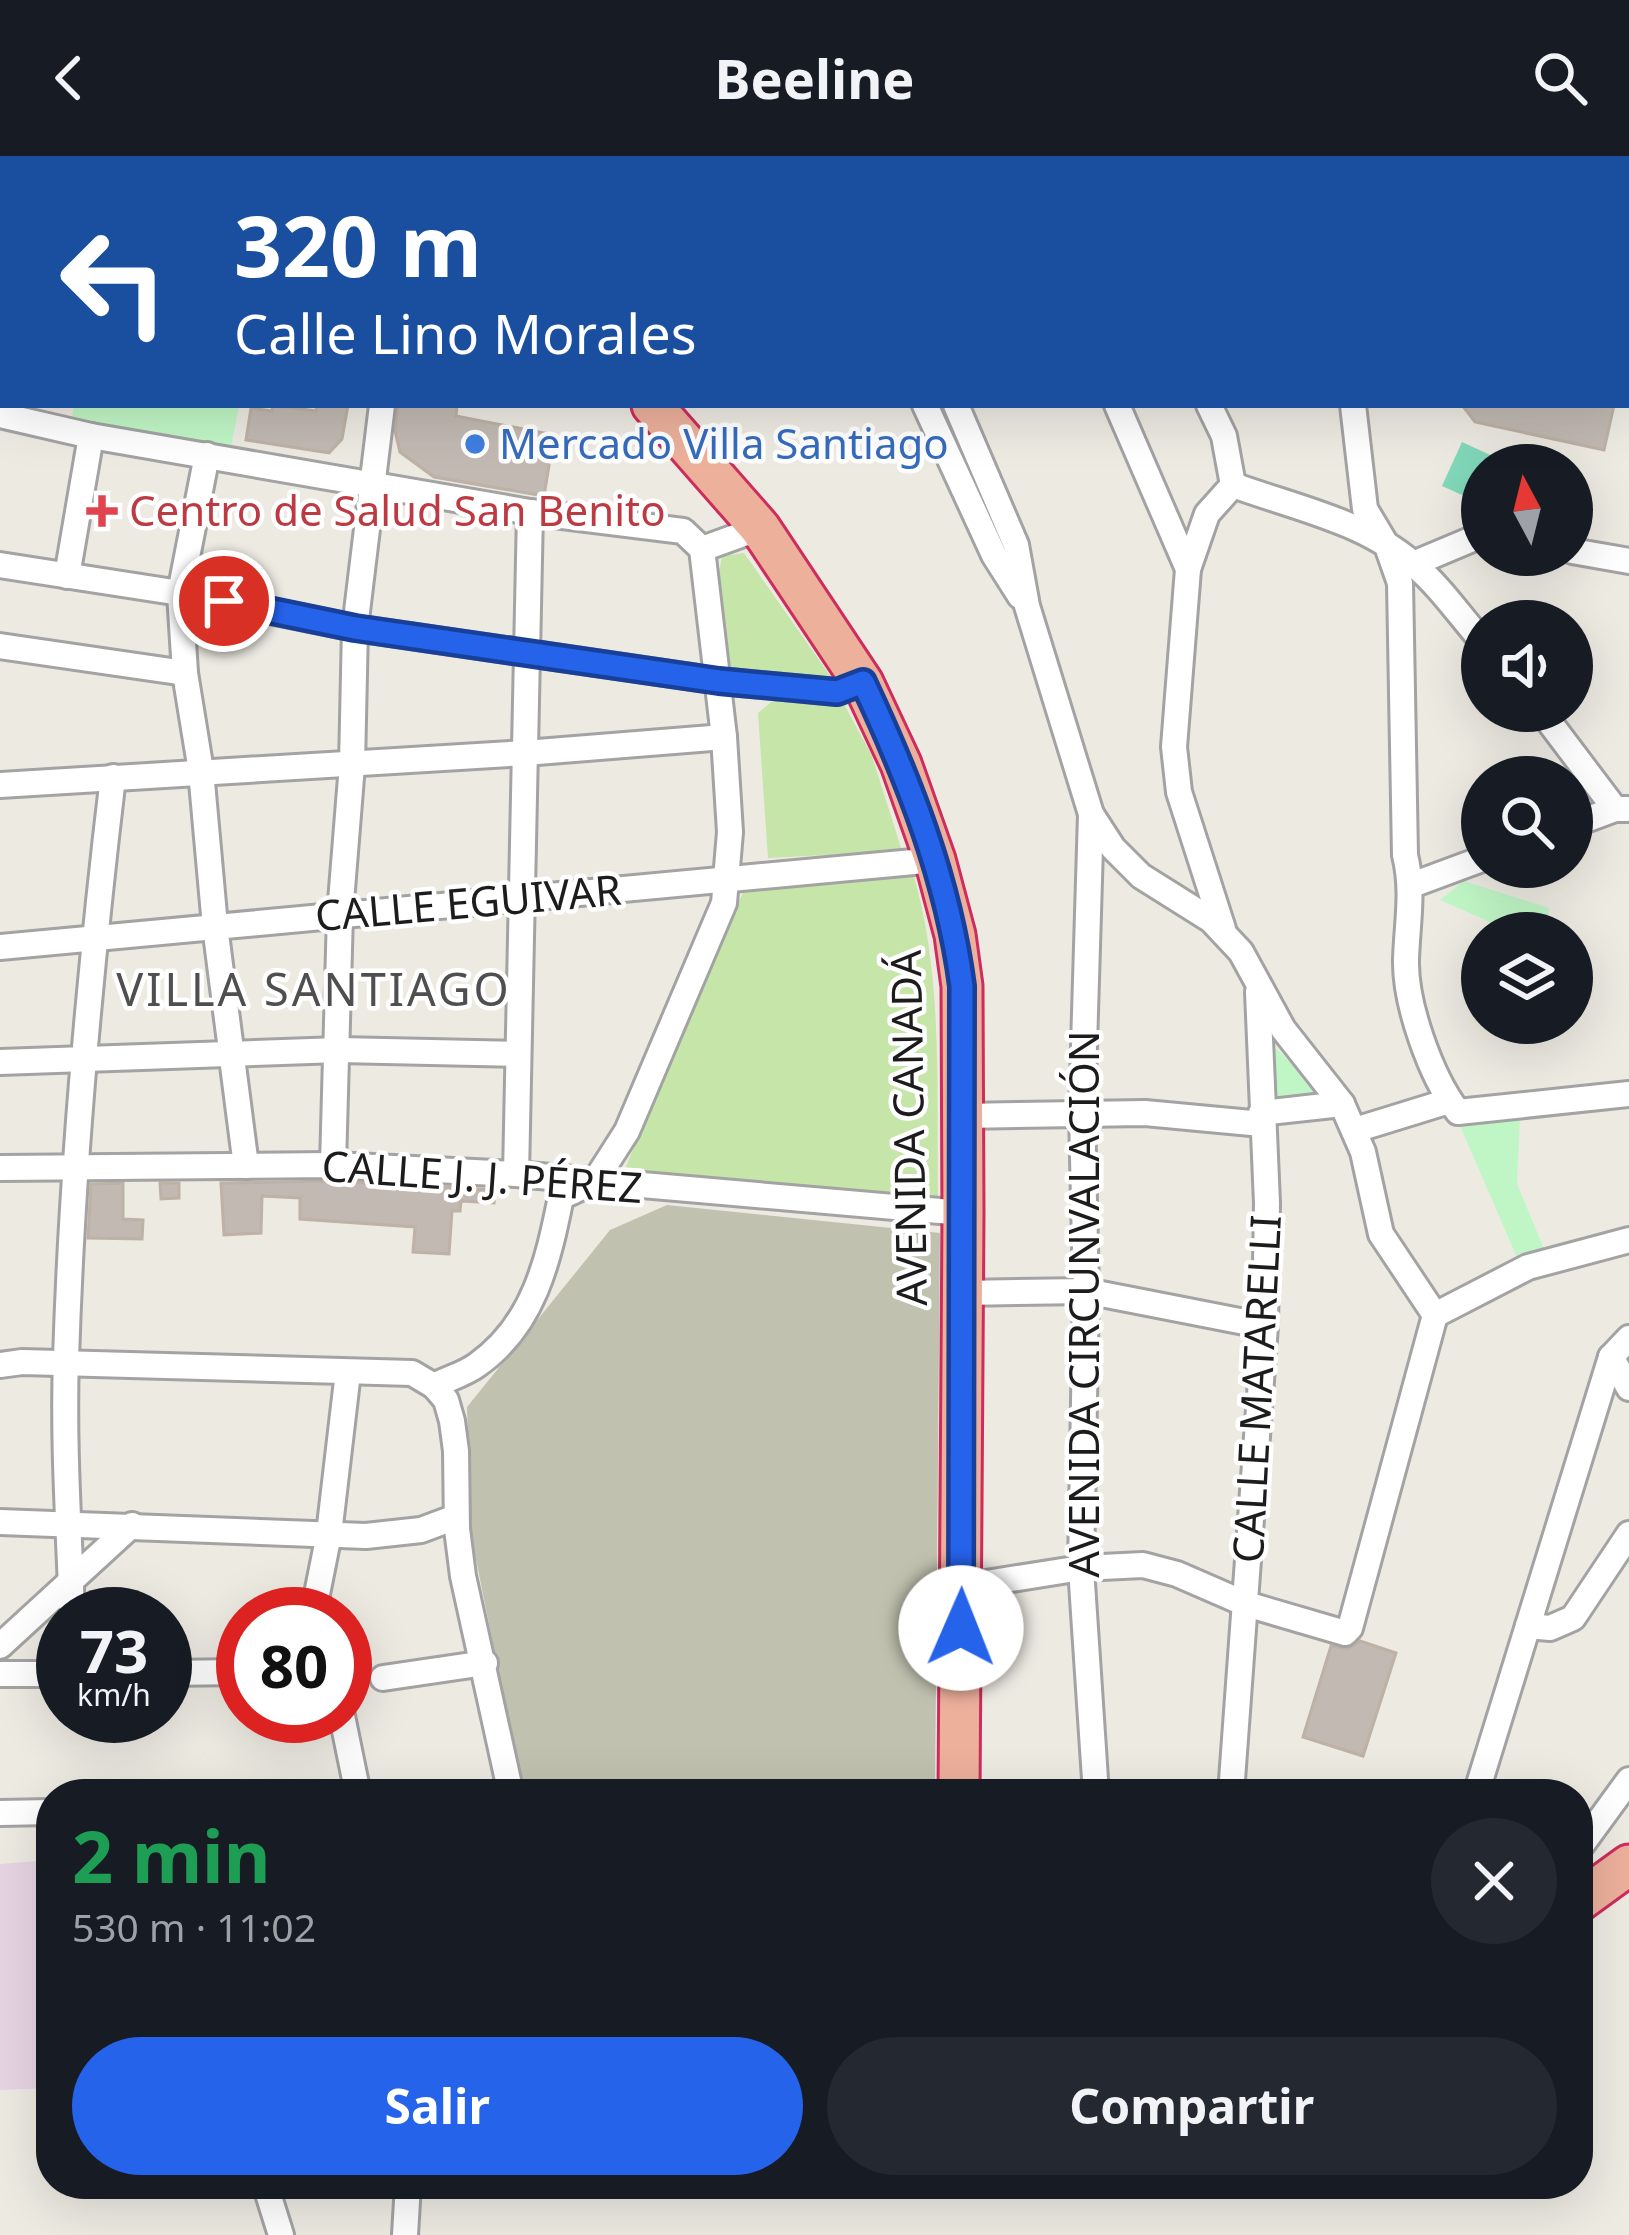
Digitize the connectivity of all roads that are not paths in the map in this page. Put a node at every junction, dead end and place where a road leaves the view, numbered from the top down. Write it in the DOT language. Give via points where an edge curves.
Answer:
graph roads {
  1 [pos="382,408"];
  2 [pos="655,408"];
  3 [pos="926,408"];
  4 [pos="957,408"];
  5 [pos="1118,408"];
  6 [pos="1210,408"];
  7 [pos="1353,408"];
  8 [pos="0,415"];
  9 [pos="92,436"];
  10 [pos="208,455"];
  11 [pos="370,482"];
  12 [pos="1233,485"];
  13 [pos="530,512"];
  14 [pos="760,528"];
  15 [pos="693,540"];
  16 [pos="1461,544"];
  17 [pos="1387,546"];
  18 [pos="1593,555"];
  19 [pos="1629,562"];
  20 [pos="1413,564"];
  21 [pos="0,565"];
  22 [pos="1188,569"];
  23 [pos="68,576"];
  24 [pos="180,592"];
  25 [pos="1027,606"];
  26 [pos="1461,618"];
  27 [pos="355,628"];
  28 [pos="0,646"];
  29 [pos="528,654"];
  30 [pos="185,673"];
  31 [pos="719,681"];
  32 [pos="863,682"];
  33 [pos="1558,732"];
  34 [pos="724,737"];
  35 [pos="525,753"];
  36 [pos="352,765"];
  37 [pos="201,771"];
  38 [pos="113,777"];
  39 [pos="0,785"];
  40 [pos="1622,809"];
  41 [pos="1091,814"];
  42 [pos="1593,819"];
  43 [pos="935,860"];
  44 [pos="1461,867"];
  45 [pos="726,880"];
  46 [pos="1412,885"];
  47 [pos="521,896"];
  48 [pos="340,914"];
  49 [pos="214,926"];
  50 [pos="1226,936"];
  51 [pos="93,938"];
  52 [pos="0,947"];
  53 [pos="1258,983"];
  54 [pos="339,1050"];
  55 [pos="230,1053"];
  56 [pos="516,1054"];
  57 [pos="86,1058"];
  58 [pos="0,1062"];
  59 [pos="1629,1094"];
  60 [pos="1342,1104"];
  61 [pos="1454,1107"];
  62 [pos="1082,1112"];
  63 [pos="962,1116"];
  64 [pos="1262,1119"];
  65 [pos="1355,1130"];
  66 [pos="333,1165"];
  67 [pos="246,1166"];
  68 [pos="0,1168"];
  69 [pos="75,1169"];
  70 [pos="516,1174"];
  71 [pos="596,1181"];
  72 [pos="963,1213"];
  73 [pos="1629,1240"];
  74 [pos="1086,1291"];
  75 [pos="962,1293"];
  76 [pos="1435,1315"];
  77 [pos="1265,1326"];
  78 [pos="1620,1347"];
  79 [pos="65,1364"];
  80 [pos="0,1365"];
  81 [pos="348,1372"];
  82 [pos="434,1385"];
  83 [pos="1629,1388"];
  84 [pos="456,1516"];
  85 [pos="0,1522"];
  86 [pos="69,1523"];
  87 [pos="132,1525"];
  88 [pos="328,1534"];
  89 [pos="1629,1534"];
  90 [pos="1082,1568"];
  91 [pos="71,1581"];
  92 [pos="71,1587"];
  93 [pos="319,1587"];
  94 [pos="962,1587"];
  95 [pos="1246,1604"];
  96 [pos="1528,1626"];
  97 [pos="0,1646"];
  98 [pos="485,1663"];
  99 [pos="0,1674"];
  100 [pos="36,1674"];
  101 [pos="382,1678"];
  102 [pos="348,1743"];
  103 [pos="355,1779"];
  104 [pos="509,1779"];
  105 [pos="959,1779"];
  106 [pos="1095,1779"];
  107 [pos="1233,1779"];
  108 [pos="1481,1779"];
  109 [pos="1629,1780"];
  110 [pos="36,1812"];
  111 [pos="0,1813"];
  112 [pos="1593,1829"];
  113 [pos="1629,1865"];
  114 [pos="1593,1891"];
  115 [pos="270,2199"];
  116 [pos="407,2199"];
  117 [pos="280,2235"];
  118 [pos="405,2235"];
  1 -- 11 [label="street"];
  2 -- 14 [label="highway, AVENIDA CANADÁ"];
  3 -- 25 [label="street" via="994,555"];
  4 -- 25 [label="street" via="1016,545"];
  5 -- 22 [label="street"];
  6 -- 12 [label="street"];
  7 -- 17 [label="street" via="1365,509"];
  8 -- 9 [label="street"];
  9 -- 10 [label="street"];
  9 -- 23 [label="street"];
  10 -- 11 [label="street"];
  10 -- 24 [label="street"];
  11 -- 13 [label="street"];
  11 -- 27 [label="street"];
  12 -- 17 [label="street"];
  12 -- 22 [label="street" via="1207,514"];
  13 -- 15 [label="street"];
  13 -- 29 [label="street"];
  14 -- 15 [label="street"];
  14 -- 32 [label="highway, AVENIDA CANADÁ"];
  15 -- 31 [label="street"];
  16 -- 20 [label="street"];
  17 -- 20 [label="street"];
  17 -- 46 [label="street" via="1400,583"];
  18 -- 19 [label="street"];
  20 -- 26 [label="street"];
  21 -- 23 [label="street"];
  22 -- 50 [label="street" via="1174,747 1179,792"];
  23 -- 24 [label="street"];
  24 -- 27 [label="street"];
  24 -- 30 [label="street"];
  25 -- 41 [label="street"];
  27 -- 29 [label="street"];
  27 -- 36 [label="street"];
  28 -- 30 [label="street"];
  29 -- 31 [label="street"];
  29 -- 35 [label="street"];
  30 -- 37 [label="street"];
  31 -- 32 [label="street" via="837,692"];
  31 -- 34 [label="street"];
  32 -- 43 [label="highway, AVENIDA CANADÁ"];
  33 -- 40 [label="street"];
  34 -- 35 [label="street"];
  34 -- 45 [label="street"];
  35 -- 36 [label="street"];
  35 -- 47 [label="street"];
  36 -- 37 [label="street"];
  36 -- 48 [label="street"];
  37 -- 38 [label="street"];
  37 -- 49 [label="street"];
  38 -- 39 [label="street"];
  38 -- 51 [label="street"];
  40 -- 42 [label="street"];
  41 -- 50 [label="street" via="1141,876"];
  41 -- 62 [label="street, AVENIDA CIRCUNVALACIÓN"];
  43 -- 45 [label="street, CALLE EGUIVAR"];
  43 -- 63 [label="highway, AVENIDA CANADÁ" via="962,986"];
  44 -- 46 [label="street"];
  45 -- 47 [label="street, CALLE EGUIVAR"];
  45 -- 71 [label="street" via="724,903 627,1130"];
  46 -- 61 [label="street" via="1406,964 1413,1013"];
  47 -- 48 [label="street, CALLE EGUIVAR"];
  47 -- 56 [label="street"];
  48 -- 49 [label="street, CALLE EGUIVAR"];
  48 -- 54 [label="street"];
  49 -- 51 [label="street, CALLE EGUIVAR"];
  49 -- 55 [label="street"];
  50 -- 53 [label="street"];
  51 -- 52 [label="street, CALLE EGUIVAR"];
  51 -- 57 [label="street"];
  53 -- 60 [label="street" via="1282,1029"];
  53 -- 64 [label="street, CALLE MATARELLI"];
  54 -- 55 [label="street"];
  54 -- 56 [label="street"];
  54 -- 66 [label="street"];
  55 -- 57 [label="street"];
  55 -- 67 [label="street"];
  56 -- 70 [label="street"];
  57 -- 58 [label="street"];
  57 -- 69 [label="street"];
  59 -- 61 [label="street"];
  60 -- 64 [label="street"];
  60 -- 65 [label="street"];
  61 -- 65 [label="street"];
  62 -- 63 [label="street"];
  62 -- 64 [label="street"];
  62 -- 74 [label="street, AVENIDA CIRCUNVALACIÓN"];
  63 -- 72 [label="highway, AVENIDA CANADÁ"];
  64 -- 77 [label="street, CALLE MATARELLI"];
  65 -- 76 [label="street" via="1381,1234"];
  66 -- 67 [label="street, CALLE J. J. PÉREZ"];
  66 -- 70 [label="street, CALLE J. J. PÉREZ"];
  67 -- 69 [label="street, CALLE J. J. PÉREZ"];
  68 -- 69 [label="street, CALLE J. J. PÉREZ"];
  69 -- 79 [label="street"];
  70 -- 71 [label="street, CALLE J. J. PÉREZ"];
  71 -- 72 [label="street, CALLE J. J. PÉREZ"];
  71 -- 82 [label="street" via="561,1197 546,1271 521,1322 477,1366"];
  72 -- 75 [label="highway, AVENIDA CANADÁ"];
  73 -- 76 [label="street" via="1528,1267"];
  74 -- 75 [label="street"];
  74 -- 77 [label="street"];
  74 -- 90 [label="street, AVENIDA CIRCUNVALACIÓN"];
  75 -- 94 [label="highway, AVENIDA CANADÁ"];
  76 -- 95 [label="street" via="1350,1628"];
  77 -- 95 [label="street, CALLE MATARELLI"];
  78 -- 83 [label="street"];
  78 -- 96 [label="street"];
  79 -- 80 [label="street"];
  79 -- 81 [label="street"];
  79 -- 86 [label="street"];
  81 -- 82 [label="street" via="412,1373"];
  81 -- 88 [label="street"];
  82 -- 84 [label="street" via="452,1421"];
  84 -- 88 [label="street" via="421,1530"];
  84 -- 98 [label="street"];
  85 -- 86 [label="street"];
  86 -- 87 [label="street"];
  86 -- 91 [label="street"];
  87 -- 88 [label="street"];
  87 -- 91 [label="street"];
  88 -- 93 [label="street"];
  89 -- 96 [label="street" via="1573,1618"];
  90 -- 94 [label="street"];
  90 -- 95 [label="street" via="1143,1565"];
  90 -- 106 [label="street, AVENIDA CIRCUNVALACIÓN"];
  91 -- 92 [label="street"];
  91 -- 97 [label="street"];
  94 -- 105 [label="highway, AVENIDA CANADÁ"];
  95 -- 107 [label="street, CALLE MATARELLI"];
  96 -- 108 [label="street"];
  98 -- 101 [label="street"];
  98 -- 104 [label="street"];
  99 -- 100 [label="street"];
  102 -- 103 [label="street"];
  109 -- 112 [label="street"];
  110 -- 111 [label="street"];
  113 -- 114 [label="highway"];
  115 -- 117 [label="street"];
  116 -- 118 [label="street"];
}
